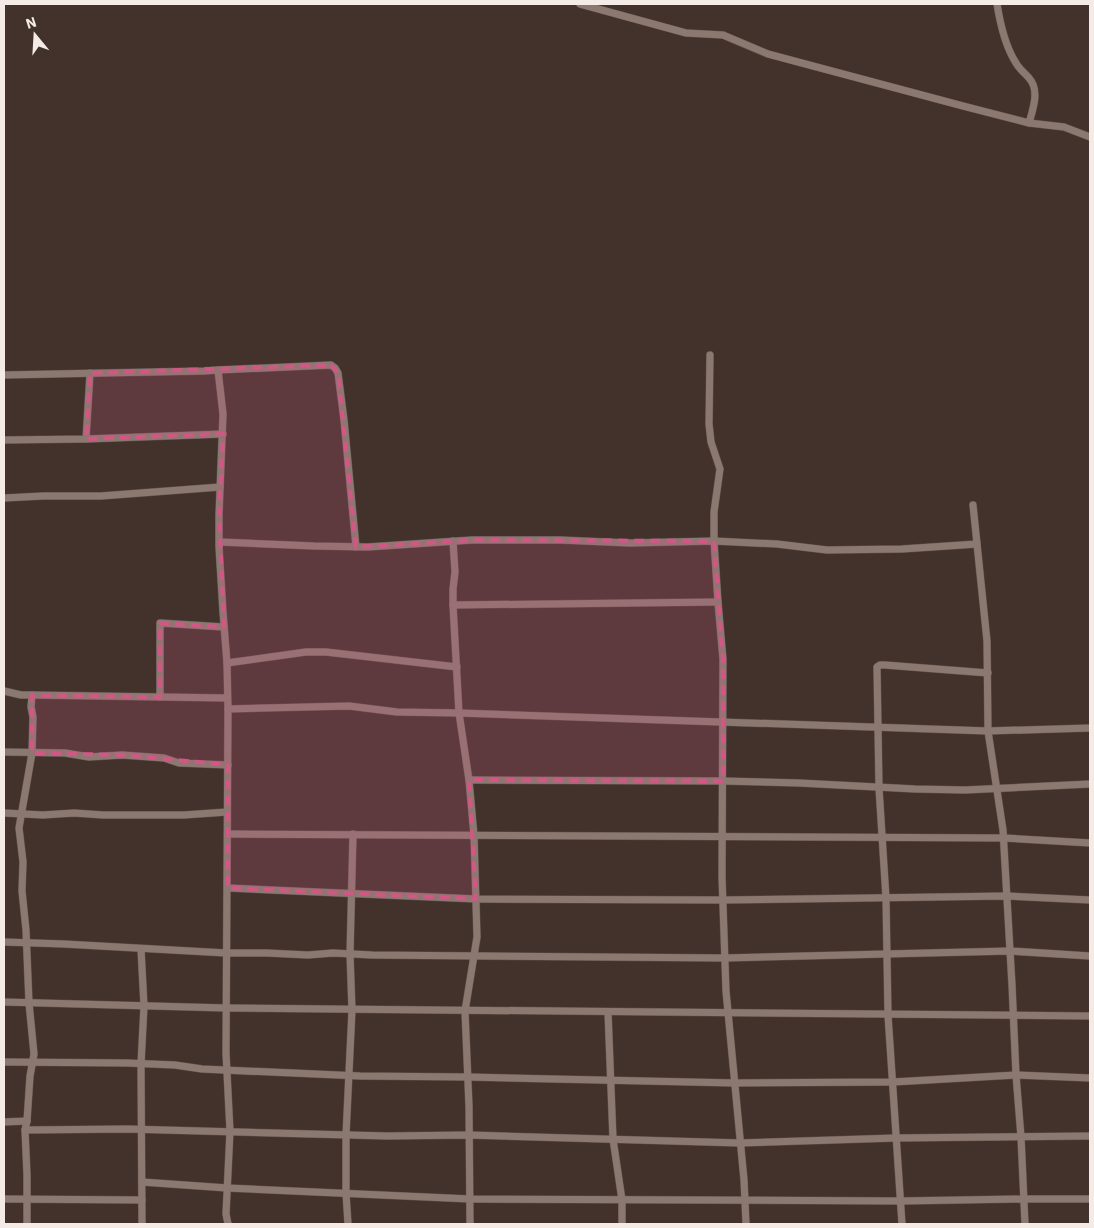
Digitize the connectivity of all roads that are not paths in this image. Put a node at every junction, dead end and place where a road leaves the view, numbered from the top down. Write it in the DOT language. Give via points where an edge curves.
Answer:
graph roads {
  1 [pos="580,4"];
  2 [pos="998,4"];
  3 [pos="1029,122"];
  4 [pos="1090,137"];
  5 [pos="710,355"];
  6 [pos="218,370"];
  7 [pos="90,374"];
  8 [pos="4,375"];
  9 [pos="223,434"];
  10 [pos="86,439"];
  11 [pos="4,440"];
  12 [pos="220,487"];
  13 [pos="4,498"];
  14 [pos="973,505"];
  15 [pos="454,541"];
  16 [pos="714,541"];
  17 [pos="220,542"];
  18 [pos="977,544"];
  19 [pos="356,547"];
  20 [pos="718,602"];
  21 [pos="453,605"];
  22 [pos="224,627"];
  23 [pos="227,663"];
  24 [pos="457,667"];
  25 [pos="988,673"];
  26 [pos="4,691"];
  27 [pos="32,694"];
  28 [pos="160,697"];
  29 [pos="227,698"];
  30 [pos="228,709"];
  31 [pos="459,713"];
  32 [pos="723,721"];
  33 [pos="879,727"];
  34 [pos="1090,728"];
  35 [pos="988,731"];
  36 [pos="4,752"];
  37 [pos="32,753"];
  38 [pos="228,765"];
  39 [pos="469,780"];
  40 [pos="722,781"];
  41 [pos="1090,784"];
  42 [pos="879,788"];
  43 [pos="998,789"];
  44 [pos="227,812"];
  45 [pos="4,813"];
  46 [pos="21,813"];
  47 [pos="228,834"];
  48 [pos="353,834"];
  49 [pos="474,835"];
  50 [pos="723,836"];
  51 [pos="883,838"];
  52 [pos="1004,838"];
  53 [pos="1090,843"];
  54 [pos="228,888"];
  55 [pos="352,894"];
  56 [pos="1007,896"];
  57 [pos="886,898"];
  58 [pos="476,899"];
  59 [pos="723,900"];
  60 [pos="1090,900"];
  61 [pos="4,942"];
  62 [pos="26,942"];
  63 [pos="141,949"];
  64 [pos="1010,951"];
  65 [pos="226,953"];
  66 [pos="350,954"];
  67 [pos="888,954"];
  68 [pos="474,955"];
  69 [pos="1090,956"];
  70 [pos="725,958"];
  71 [pos="4,1002"];
  72 [pos="29,1003"];
  73 [pos="144,1006"];
  74 [pos="226,1008"];
  75 [pos="352,1010"];
  76 [pos="465,1011"];
  77 [pos="608,1012"];
  78 [pos="727,1013"];
  79 [pos="888,1015"];
  80 [pos="1014,1016"];
  81 [pos="1090,1016"];
  82 [pos="4,1062"];
  83 [pos="32,1062"];
  84 [pos="141,1064"];
  85 [pos="228,1070"];
  86 [pos="348,1075"];
  87 [pos="1016,1076"];
  88 [pos="468,1077"];
  89 [pos="1090,1078"];
  90 [pos="610,1080"];
  91 [pos="892,1082"];
  92 [pos="735,1084"];
  93 [pos="27,1121"];
  94 [pos="4,1122"];
  95 [pos="25,1130"];
  96 [pos="141,1130"];
  97 [pos="230,1131"];
  98 [pos="346,1135"];
  99 [pos="469,1135"];
  100 [pos="1090,1136"];
  101 [pos="1022,1137"];
  102 [pos="896,1138"];
  103 [pos="613,1139"];
  104 [pos="740,1143"];
  105 [pos="142,1182"];
  106 [pos="227,1188"];
  107 [pos="346,1193"];
  108 [pos="4,1199"];
  109 [pos="26,1199"];
  110 [pos="470,1199"];
  111 [pos="1024,1199"];
  112 [pos="142,1200"];
  113 [pos="622,1200"];
  114 [pos="745,1200"];
  115 [pos="1090,1200"];
  116 [pos="901,1201"];
  117 [pos="26,1224"];
  118 [pos="142,1224"];
  119 [pos="228,1224"];
  120 [pos="348,1224"];
  121 [pos="470,1224"];
  122 [pos="622,1224"];
  123 [pos="746,1224"];
  124 [pos="902,1224"];
  125 [pos="1025,1224"];
  1 -- 3 [label="street" via="686,33 723,35 768,54"];
  2 -- 3 [label="street" via="1007,44 1034,90 1035,100"];
  3 -- 4 [label="street" via="1064,126"];
  5 -- 16 [label="street" via="709,424 720,469"];
  6 -- 7 [label="street"];
  6 -- 9 [label="street"];
  6 -- 19 [label="street" via="330,365 335,368 344,420"];
  7 -- 8 [label="street"];
  7 -- 10 [label="street"];
  9 -- 10 [label="street"];
  9 -- 12 [label="street"];
  10 -- 11 [label="street"];
  12 -- 13 [label="street" via="101,496"];
  12 -- 17 [label="street"];
  14 -- 18 [label="street"];
  15 -- 16 [label="street"];
  15 -- 19 [label="street"];
  15 -- 21 [label="street"];
  16 -- 18 [label="street" via="827,550"];
  16 -- 20 [label="street"];
  17 -- 19 [label="street"];
  17 -- 22 [label="street"];
  18 -- 25 [label="street"];
  20 -- 21 [label="street"];
  20 -- 32 [label="street" via="723,659"];
  21 -- 24 [label="street"];
  22 -- 23 [label="street"];
  22 -- 28 [label="street" via="160,623"];
  23 -- 24 [label="street" via="319,652"];
  23 -- 29 [label="street"];
  24 -- 31 [label="street"];
  25 -- 33 [label="street" via="880,665 877,667"];
  25 -- 35 [label="street"];
  26 -- 27 [label="street"];
  27 -- 28 [label="street"];
  27 -- 37 [label="street"];
  28 -- 29 [label="street"];
  29 -- 30 [label="street"];
  30 -- 31 [label="street" via="349,706 397,712"];
  30 -- 38 [label="street"];
  31 -- 32 [label="street"];
  31 -- 39 [label="street"];
  32 -- 33 [label="street"];
  32 -- 40 [label="street"];
  33 -- 35 [label="street"];
  33 -- 42 [label="street"];
  34 -- 35 [label="street"];
  35 -- 43 [label="street"];
  36 -- 37 [label="street"];
  37 -- 38 [label="street" via="89,757 122,755 164,758 179,763"];
  37 -- 46 [label="street"];
  38 -- 44 [label="street"];
  39 -- 40 [label="street"];
  39 -- 49 [label="street"];
  40 -- 42 [label="street"];
  40 -- 50 [label="street"];
  41 -- 43 [label="street"];
  42 -- 43 [label="street"];
  42 -- 51 [label="street"];
  43 -- 52 [label="street"];
  44 -- 46 [label="street" via="184,815"];
  44 -- 47 [label="street"];
  45 -- 46 [label="street"];
  46 -- 62 [label="street" via="19,828"];
  47 -- 48 [label="street"];
  47 -- 54 [label="street"];
  48 -- 49 [label="street"];
  48 -- 55 [label="street"];
  49 -- 50 [label="street"];
  49 -- 58 [label="street"];
  50 -- 51 [label="street"];
  50 -- 59 [label="street"];
  51 -- 52 [label="street"];
  51 -- 57 [label="street"];
  52 -- 53 [label="street"];
  52 -- 56 [label="street"];
  54 -- 55 [label="street"];
  54 -- 65 [label="street"];
  55 -- 58 [label="street"];
  55 -- 66 [label="street"];
  56 -- 57 [label="street"];
  56 -- 60 [label="street"];
  56 -- 64 [label="street"];
  57 -- 59 [label="street"];
  57 -- 67 [label="street"];
  58 -- 59 [label="street"];
  58 -- 68 [label="street"];
  59 -- 70 [label="street"];
  61 -- 62 [label="street"];
  62 -- 63 [label="street"];
  62 -- 72 [label="street"];
  63 -- 65 [label="street"];
  63 -- 73 [label="street"];
  64 -- 67 [label="street"];
  64 -- 69 [label="street"];
  64 -- 80 [label="street"];
  65 -- 66 [label="street"];
  65 -- 74 [label="street"];
  66 -- 68 [label="street"];
  66 -- 75 [label="street"];
  67 -- 70 [label="street"];
  67 -- 79 [label="street"];
  68 -- 70 [label="street"];
  68 -- 76 [label="street"];
  70 -- 78 [label="street"];
  71 -- 72 [label="street"];
  72 -- 73 [label="street"];
  72 -- 83 [label="street"];
  73 -- 74 [label="street"];
  73 -- 84 [label="street"];
  74 -- 75 [label="street"];
  74 -- 85 [label="street"];
  75 -- 76 [label="street"];
  75 -- 86 [label="street"];
  76 -- 77 [label="street"];
  76 -- 88 [label="street"];
  77 -- 78 [label="street"];
  77 -- 90 [label="street"];
  78 -- 79 [label="street"];
  78 -- 92 [label="street"];
  79 -- 80 [label="street"];
  79 -- 91 [label="street"];
  80 -- 81 [label="street"];
  80 -- 87 [label="street"];
  82 -- 83 [label="street"];
  83 -- 84 [label="street"];
  83 -- 93 [label="street"];
  84 -- 85 [label="street"];
  84 -- 96 [label="street"];
  85 -- 86 [label="street"];
  85 -- 97 [label="street"];
  86 -- 88 [label="street"];
  86 -- 98 [label="street"];
  87 -- 89 [label="street"];
  87 -- 91 [label="street"];
  87 -- 101 [label="street"];
  88 -- 90 [label="street"];
  88 -- 99 [label="street"];
  90 -- 92 [label="street"];
  90 -- 103 [label="street"];
  91 -- 92 [label="street"];
  91 -- 102 [label="street"];
  92 -- 104 [label="street"];
  93 -- 94 [label="street"];
  93 -- 95 [label="street"];
  95 -- 96 [label="street"];
  95 -- 109 [label="street"];
  96 -- 97 [label="street"];
  96 -- 105 [label="street"];
  97 -- 98 [label="street"];
  97 -- 106 [label="street"];
  98 -- 99 [label="street"];
  98 -- 107 [label="street"];
  99 -- 103 [label="street"];
  99 -- 110 [label="street"];
  100 -- 101 [label="street"];
  101 -- 102 [label="street"];
  101 -- 111 [label="street"];
  102 -- 104 [label="street"];
  102 -- 116 [label="street"];
  103 -- 104 [label="street"];
  103 -- 113 [label="street"];
  104 -- 114 [label="street"];
  105 -- 106 [label="street"];
  105 -- 112 [label="street"];
  106 -- 107 [label="street"];
  106 -- 119 [label="street"];
  107 -- 110 [label="street"];
  107 -- 120 [label="street"];
  108 -- 109 [label="street"];
  109 -- 112 [label="street"];
  109 -- 117 [label="street"];
  110 -- 113 [label="street"];
  110 -- 121 [label="street"];
  111 -- 115 [label="street"];
  111 -- 116 [label="street"];
  111 -- 125 [label="street"];
  112 -- 118 [label="street"];
  113 -- 114 [label="street"];
  113 -- 122 [label="street"];
  114 -- 116 [label="street"];
  114 -- 123 [label="street"];
  116 -- 124 [label="street"];
}
